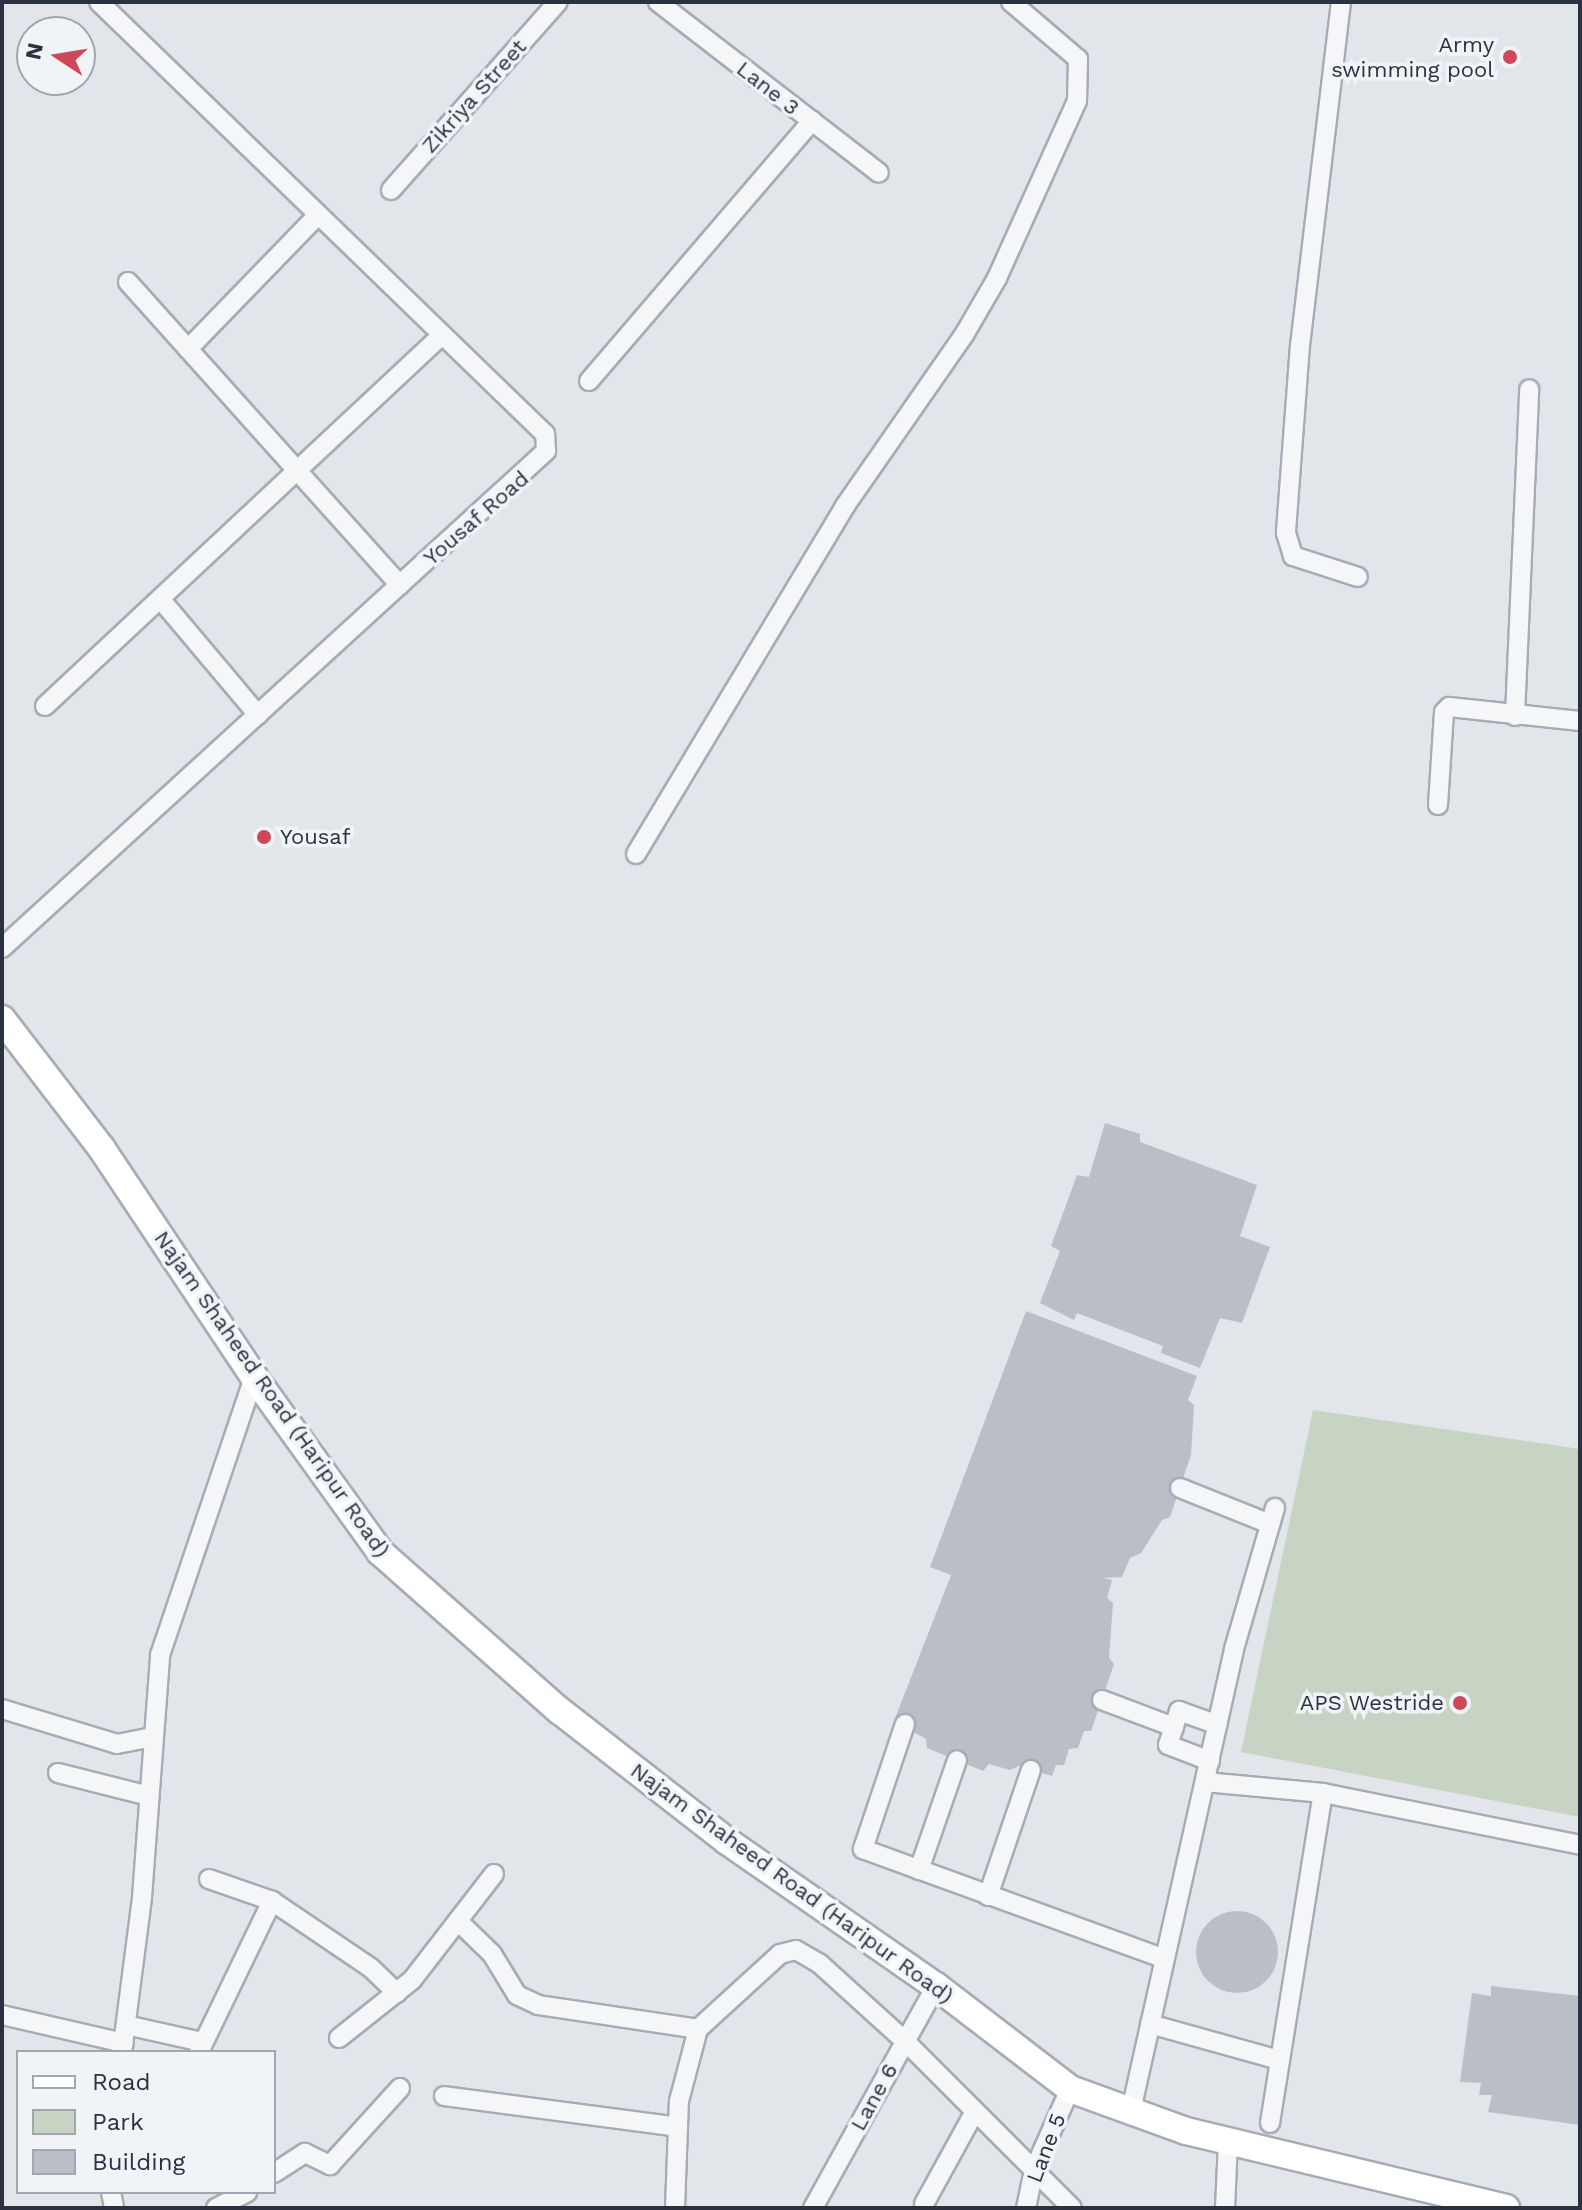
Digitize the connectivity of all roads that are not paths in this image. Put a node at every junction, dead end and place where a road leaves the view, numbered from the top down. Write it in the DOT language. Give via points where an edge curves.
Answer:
graph roads {
  1 [pos="99,2"];
  2 [pos="558,2"];
  3 [pos="658,2"];
  4 [pos="1011,2"];
  5 [pos="1341,2"];
  6 [pos="812,121"];
  7 [pos="879,173"];
  8 [pos="391,190"];
  9 [pos="318,215"];
  10 [pos="128,282"];
  11 [pos="442,335"];
  12 [pos="188,349"];
  13 [pos="589,381"];
  14 [pos="1529,389"];
  15 [pos="299,472"];
  16 [pos="1358,577"];
  17 [pos="400,585"];
  18 [pos="162,601"];
  19 [pos="45,706"];
  20 [pos="258,715"];
  21 [pos="1515,716"];
  22 [pos="1580,721"];
  23 [pos="1438,805"];
  24 [pos="636,854"];
  25 [pos="2,948"];
  26 [pos="2,1019"];
  27 [pos="254,1377"];
  28 [pos="1180,1488"];
  29 [pos="1102,1700"];
  30 [pos="2,1709"];
  31 [pos="905,1724"];
  32 [pos="1218,1725"];
  33 [pos="1174,1727"];
  34 [pos="153,1737"];
  35 [pos="957,1760"];
  36 [pos="1210,1761"];
  37 [pos="1031,1770"];
  38 [pos="58,1773"];
  39 [pos="1205,1782"];
  40 [pos="1323,1793"];
  41 [pos="149,1796"];
  42 [pos="1580,1845"];
  43 [pos="919,1870"];
  44 [pos="494,1874"];
  45 [pos="209,1879"];
  46 [pos="988,1896"];
  47 [pos="272,1901"];
  48 [pos="458,1921"];
  49 [pos="1165,1959"];
  50 [pos="936,1986"];
  51 [pos="397,1993"];
  52 [pos="2,2015"];
  53 [pos="1150,2024"];
  54 [pos="698,2029"];
  55 [pos="339,2038"];
  56 [pos="124,2040"];
  57 [pos="905,2041"];
  58 [pos="200,2047"];
  59 [pos="1279,2060"];
  60 [pos="400,2088"];
  61 [pos="1070,2089"];
  62 [pos="444,2096"];
  63 [pos="974,2113"];
  64 [pos="1130,2115"];
  65 [pos="1270,2123"];
  66 [pos="678,2127"];
  67 [pos="1228,2141"];
  68 [pos="1034,2170"];
  69 [pos="276,2172"];
  70 [pos="249,2198"];
  71 [pos="1426,2198"];
  72 [pos="924,2204"];
  73 [pos="216,2208"];
  74 [pos="675,2208"];
  75 [pos="813,2208"];
  76 [pos="1026,2208"];
  77 [pos="1072,2208"];
  78 [pos="1225,2208"];
  79 [pos="1506,2208"];
  1 -- 9 [label="street, Yousaf Road"];
  2 -- 8 [label="street, Zikriya Street"];
  3 -- 6 [label="street, Lane 3"];
  4 -- 24 [label="street" via="1078,59 1077,101 997,278 964,335 845,506"];
  5 -- 16 [label="street" via="1300,345 1286,533 1293,556"];
  6 -- 7 [label="street, Lane 3"];
  6 -- 13 [label="street"];
  9 -- 11 [label="street, Yousaf Road"];
  9 -- 12 [label="street"];
  10 -- 12 [label="street"];
  11 -- 15 [label="street"];
  11 -- 17 [label="street, Yousaf Road" via="545,434 546,451"];
  12 -- 15 [label="street"];
  14 -- 21 [label="street"];
  15 -- 17 [label="street"];
  15 -- 18 [label="street"];
  17 -- 20 [label="street, Yousaf Road"];
  18 -- 19 [label="street"];
  18 -- 20 [label="street"];
  20 -- 25 [label="street, Yousaf Road"];
  21 -- 22 [label="street"];
  21 -- 23 [label="street" via="1458,707 1444,712"];
  26 -- 27 [label="main road, Najam Shaheed Road (Haripur Road)" via="102,1149"];
  27 -- 34 [label="street" via="160,1655"];
  27 -- 50 [label="main road, Najam Shaheed Road (Haripur Road)" via="380,1552 423,1591 560,1711 727,1841"];
  28 -- 32 [label="street" via="1273,1516"];
  29 -- 33 [label="street"];
  30 -- 34 [label="street" via="117,1744"];
  31 -- 43 [label="street" via="863,1849"];
  32 -- 33 [label="street" via="1179,1711"];
  32 -- 36 [label="street"];
  33 -- 36 [label="street" via="1168,1745"];
  34 -- 41 [label="street"];
  35 -- 43 [label="street"];
  36 -- 39 [label="street"];
  37 -- 46 [label="street"];
  38 -- 41 [label="street"];
  39 -- 40 [label="street"];
  39 -- 49 [label="street"];
  40 -- 42 [label="street"];
  40 -- 59 [label="street"];
  41 -- 56 [label="street"];
  43 -- 46 [label="street"];
  44 -- 48 [label="street"];
  45 -- 47 [label="street"];
  46 -- 49 [label="street"];
  47 -- 51 [label="street" via="371,1968"];
  47 -- 58 [label="street"];
  48 -- 51 [label="street"];
  48 -- 54 [label="street" via="492,1954 517,1995 538,2005"];
  49 -- 53 [label="street"];
  50 -- 57 [label="street, Lane 6"];
  50 -- 61 [label="main road, Najam Shaheed Road (Haripur Road)"];
  51 -- 55 [label="street"];
  52 -- 56 [label="street"];
  53 -- 59 [label="street"];
  53 -- 64 [label="street"];
  54 -- 57 [label="street" via="780,1954 796,1950 820,1964"];
  54 -- 66 [label="street"];
  56 -- 58 [label="street"];
  57 -- 63 [label="street"];
  57 -- 75 [label="street, Lane 6"];
  59 -- 65 [label="street"];
  60 -- 69 [label="street" via="330,2165 305,2153"];
  61 -- 64 [label="main road, Najam Shaheed Road (Haripur Road)"];
  61 -- 68 [label="street, Lane 5"];
  62 -- 66 [label="street"];
  63 -- 68 [label="street"];
  63 -- 72 [label="street"];
  64 -- 67 [label="main road, Najam Shaheed Road (Haripur Road)"];
  66 -- 74 [label="street"];
  67 -- 71 [label="main road, Najam Shaheed Road (Haripur Road)"];
  67 -- 78 [label="street"];
  68 -- 76 [label="street, Lane 5"];
  68 -- 77 [label="street"];
  70 -- 73 [label="street"];
  71 -- 79 [label="main road, Najam Shaheed Road (Haripur Road)"];
}
